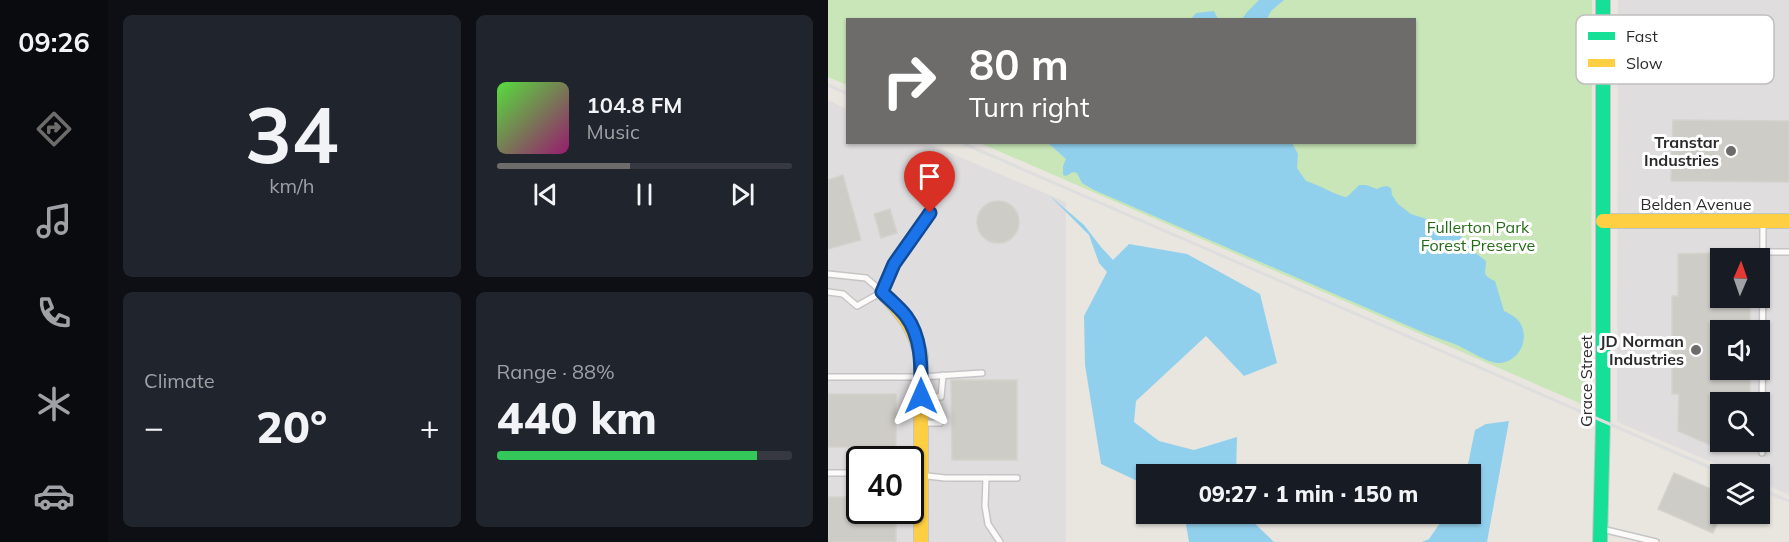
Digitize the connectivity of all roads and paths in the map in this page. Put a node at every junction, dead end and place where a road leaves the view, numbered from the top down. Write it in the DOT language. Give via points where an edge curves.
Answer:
graph roads {
  1 [pos="1604,0"];
  2 [pos="1604,15"];
  3 [pos="1604,84"];
  4 [pos="930,213"];
  5 [pos="1603,221"];
  6 [pos="1763,221"];
  7 [pos="1789,221"];
  8 [pos="1763,248"];
  9 [pos="1770,252"];
  10 [pos="1789,252"];
  11 [pos="828,274"];
  12 [pos="828,292"];
  13 [pos="882,292"];
  14 [pos="1763,308"];
  15 [pos="981,373"];
  16 [pos="943,375"];
  17 [pos="828,377"];
  18 [pos="921,377"];
  19 [pos="921,396"];
  20 [pos="921,423"];
  21 [pos="940,423"];
  22 [pos="919,446"];
  23 [pos="1762,453"];
  24 [pos="828,473"];
  25 [pos="846,473"];
  26 [pos="924,475"];
  27 [pos="986,478"];
  28 [pos="1017,478"];
  29 [pos="920,524"];
  30 [pos="1600,535"];
  31 [pos="921,542"];
  32 [pos="1000,542"];
  33 [pos="1656,542"];
  1 -- 2 [label="street, Grace Street"];
  3 -- 5 [label="street, Grace Street"];
  4 -- 13 [label="lane" via="894,264"];
  5 -- 6 [label="street, Belden Avenue"];
  5 -- 30 [label="street, Grace Street"];
  6 -- 7 [label="street, Belden Avenue"];
  6 -- 8 [label="lane"];
  9 -- 10 [label="lane"];
  11 -- 13 [label="lane" via="866,279"];
  12 -- 13 [label="lane" via="843,294 857,306"];
  13 -- 18 [label="street" via="905,314 915,332"];
  14 -- 23 [label="lane"];
  15 -- 16 [label="lane"];
  16 -- 18 [label="lane"];
  16 -- 19 [label="lane" via="941,397"];
  17 -- 18 [label="lane"];
  18 -- 19 [label="street"];
  19 -- 20 [label="street"];
  20 -- 21 [label="lane"];
  20 -- 22 [label="street"];
  24 -- 25 [label="lane"];
  26 -- 27 [label="lane"];
  27 -- 28 [label="lane"];
  27 -- 32 [label="lane" via="988,524"];
  29 -- 31 [label="street"];
  30 -- 33 [label="lane"];
}
